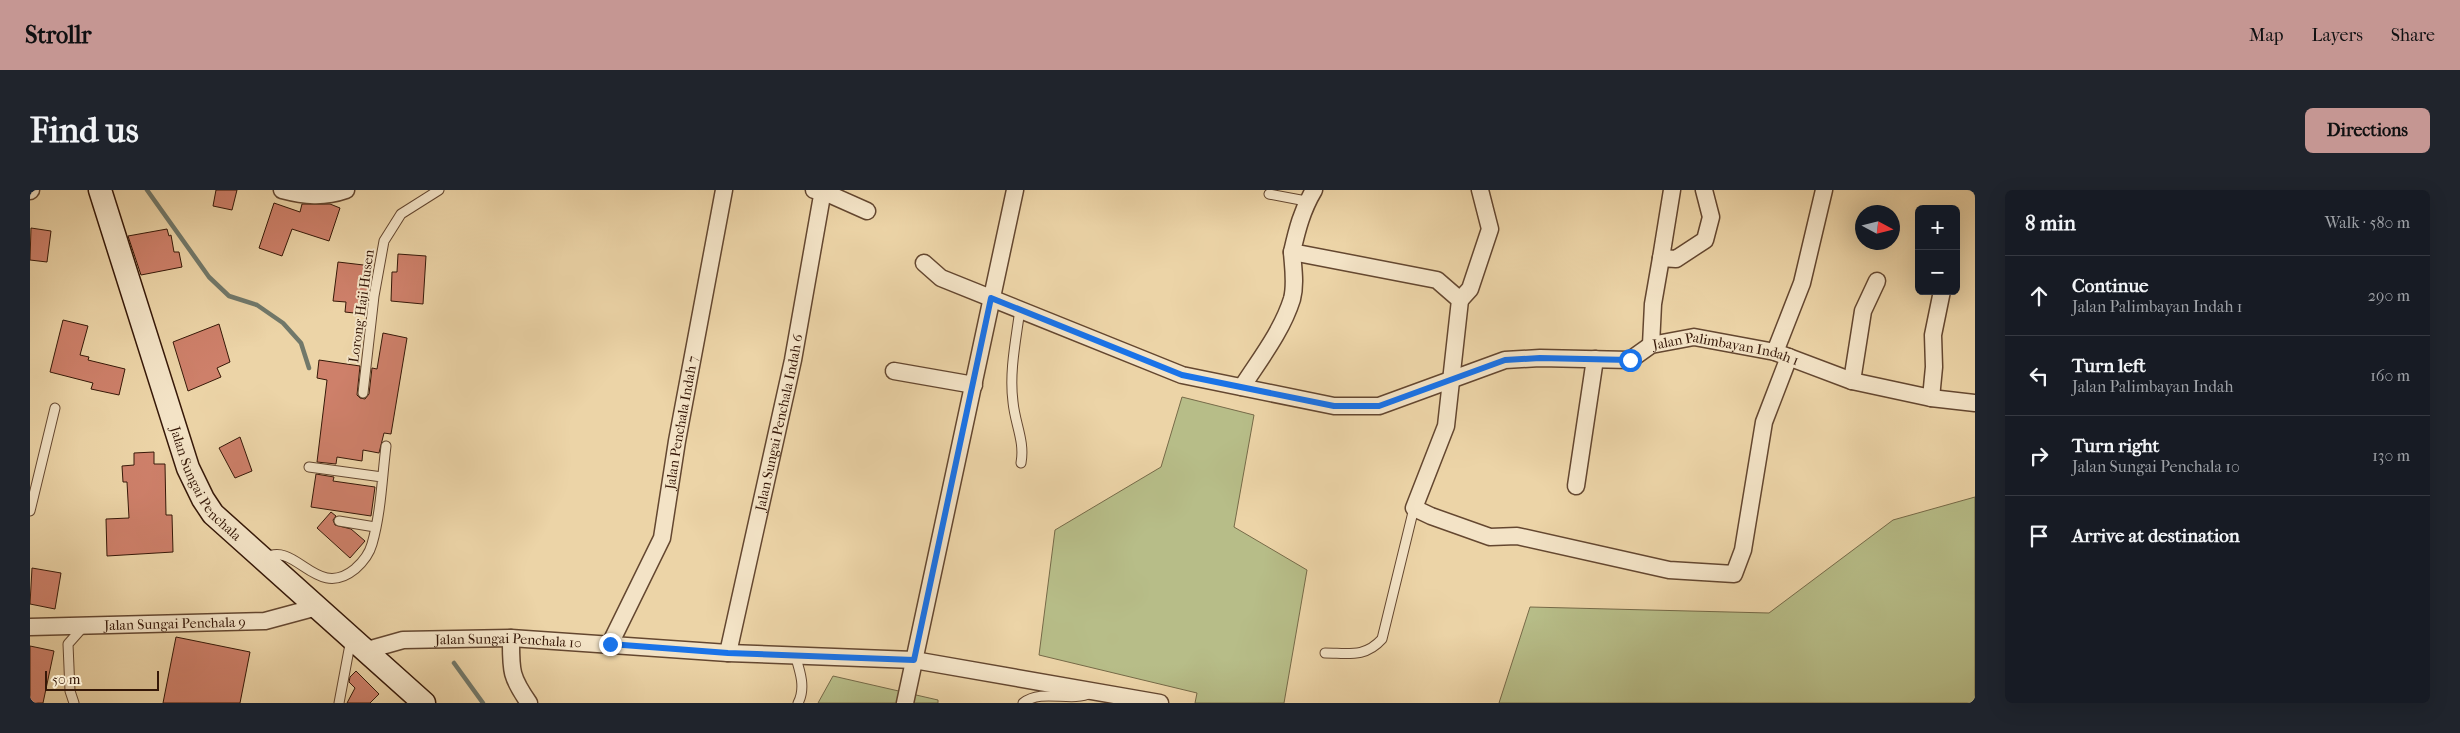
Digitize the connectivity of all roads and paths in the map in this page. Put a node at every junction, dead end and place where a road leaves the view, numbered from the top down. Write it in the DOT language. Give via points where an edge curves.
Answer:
graph roads {
  1 [pos="100,190"];
  2 [pos="282,190"];
  3 [pos="346,190"];
  4 [pos="439,190"];
  5 [pos="724,190"];
  6 [pos="820,190"];
  7 [pos="1015,190"];
  8 [pos="1480,190"];
  9 [pos="1672,190"];
  10 [pos="1704,190"];
  11 [pos="1824,190"];
  12 [pos="1269,194"];
  13 [pos="1311,194"];
  14 [pos="867,211"];
  15 [pos="1292,252"];
  16 [pos="1661,258"];
  17 [pos="924,263"];
  18 [pos="1877,280"];
  19 [pos="1941,295"];
  20 [pos="991,298"];
  21 [pos="1460,300"];
  22 [pos="1020,309"];
  23 [pos="1651,345"];
  24 [pos="1782,354"];
  25 [pos="1595,359"];
  26 [pos="894,371"];
  27 [pos="1452,380"];
  28 [pos="1852,381"];
  29 [pos="974,385"];
  30 [pos="1242,387"];
  31 [pos="363,392"];
  32 [pos="1931,398"];
  33 [pos="1975,403"];
  34 [pos="55,408"];
  35 [pos="386,446"];
  36 [pos="1021,463"];
  37 [pos="309,467"];
  38 [pos="382,477"];
  39 [pos="1576,486"];
  40 [pos="1414,508"];
  41 [pos="30,510"];
  42 [pos="338,522"];
  43 [pos="375,527"];
  44 [pos="263,560"];
  45 [pos="317,608"];
  46 [pos="86,624"];
  47 [pos="30,627"];
  48 [pos="511,638"];
  49 [pos="610,644"];
  50 [pos="358,645"];
  51 [pos="1325,652"];
  52 [pos="728,653"];
  53 [pos="795,656"];
  54 [pos="914,660"];
  55 [pos="1093,691"];
  56 [pos="74,703"];
  57 [pos="339,703"];
  58 [pos="424,703"];
  59 [pos="529,703"];
  60 [pos="798,703"];
  61 [pos="905,703"];
  62 [pos="1023,703"];
  63 [pos="1160,703"];
  1 -- 44 [label="street, Jalan Sungai Penchala" via="188,468 213,514"];
  2 -- 3 [label="street" via="304,196 329,196"];
  4 -- 31 [label="lane, Lorong Haji Husen" via="401,214 384,241"];
  5 -- 49 [label="street, Jalan Penchala Indah 7" via="662,538"];
  6 -- 14 [label="street"];
  6 -- 52 [label="street, Jalan Sungai Penchala Indah 6" via="794,360"];
  7 -- 20 [label="street"];
  8 -- 21 [label="street" via="1490,229 1470,289"];
  9 -- 16 [label="street"];
  10 -- 16 [label="street" via="1712,217 1705,240 1676,259"];
  11 -- 24 [label="street"];
  12 -- 13 [label="lane"];
  13 -- 15 [label="street"];
  15 -- 21 [label="street" via="1437,280"];
  15 -- 30 [label="street" via="1292,298 1273,338"];
  16 -- 23 [label="street" via="1653,304"];
  17 -- 20 [label="street" via="940,278"];
  18 -- 28 [label="street" via="1863,311"];
  19 -- 32 [label="street" via="1933,335"];
  20 -- 22 [label="street, Jalan Palimbayan Indah 1"];
  20 -- 29 [label="street"];
  21 -- 27 [label="street"];
  22 -- 30 [label="street, Jalan Palimbayan Indah 1" via="1182,375"];
  22 -- 36 [label="lane" via="1012,382 1023,449"];
  23 -- 24 [label="street, Jalan Palimbayan Indah 1" via="1694,337"];
  23 -- 25 [label="street, Jalan Palimbayan Indah 1" via="1630,360"];
  24 -- 28 [label="street, Jalan Palimbayan Indah 1"];
  24 -- 40 [label="street" via="1764,422 1743,550 1734,574 1669,570 1517,536 1490,537"];
  25 -- 27 [label="street, Jalan Palimbayan Indah 1" via="1505,360"];
  25 -- 39 [label="street"];
  26 -- 29 [label="street"];
  27 -- 30 [label="street, Jalan Palimbayan Indah 1" via="1379,406 1334,406"];
  27 -- 40 [label="street" via="1446,426"];
  28 -- 32 [label="street, Jalan Palimbayan Indah 1"];
  29 -- 54 [label="street"];
  32 -- 33 [label="street, Jalan Palimbayan Indah 1"];
  34 -- 41 [label="lane"];
  35 -- 38 [label="lane"];
  37 -- 38 [label="lane"];
  38 -- 43 [label="lane"];
  40 -- 51 [label="lane" via="1382,639 1373,649 1362,653"];
  42 -- 43 [label="lane"];
  43 -- 44 [label="lane" via="372,545 364,561 350,573 332,580 316,575 290,558 274,554"];
  44 -- 45 [label="street, Jalan Sungai Penchala"];
  45 -- 46 [label="street, Jalan Sungai Penchala 9" via="265,621"];
  45 -- 50 [label="street, Jalan Sungai Penchala"];
  46 -- 47 [label="street, Jalan Sungai Penchala 9"];
  46 -- 56 [label="lane" via="68,644 70,691"];
  48 -- 49 [label="street, Jalan Sungai Penchala 10"];
  48 -- 50 [label="street, Jalan Sungai Penchala 10" via="403,640"];
  48 -- 59 [label="street" via="512,674 516,686"];
  49 -- 52 [label="street, Jalan Sungai Penchala 10"];
  50 -- 57 [label="lane"];
  50 -- 58 [label="street, Jalan Sungai Penchala"];
  52 -- 53 [label="street, Jalan Sungai Penchala 10"];
  53 -- 54 [label="street, Jalan Sungai Penchala 10"];
  53 -- 60 [label="lane" via="802,688"];
  54 -- 55 [label="street, Jalan Sungai Penchala 10"];
  54 -- 61 [label="street"];
  55 -- 62 [label="lane" via="1081,698 1038,696"];
  55 -- 63 [label="street, Jalan Sungai Penchala 10"];
}
